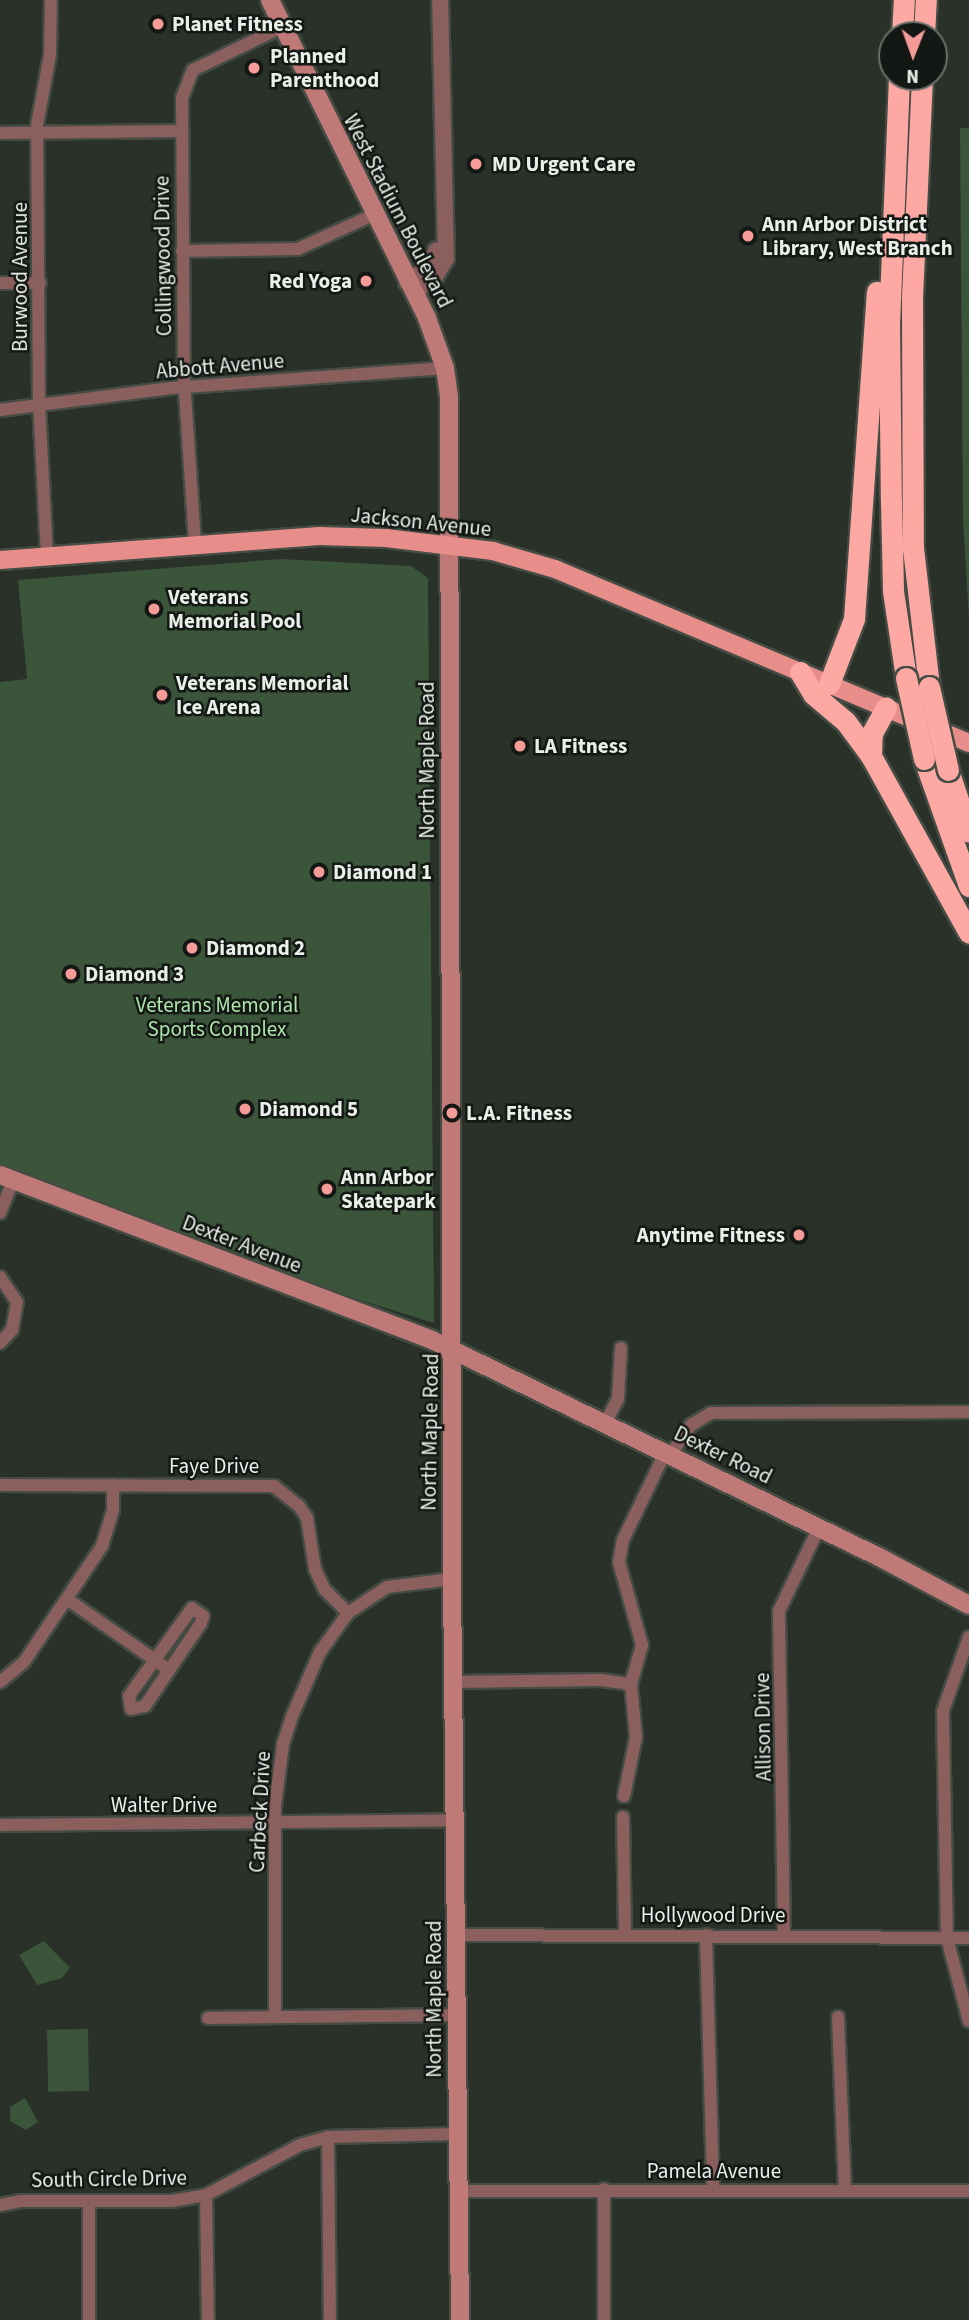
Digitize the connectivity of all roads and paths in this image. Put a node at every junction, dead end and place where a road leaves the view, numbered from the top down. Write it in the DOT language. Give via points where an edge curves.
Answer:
graph roads {
  1 [pos="51,0"];
  2 [pos="270,0"];
  3 [pos="440,0"];
  4 [pos="904,0"];
  5 [pos="926,0"];
  6 [pos="903,21"];
  7 [pos="925,21"];
  8 [pos="282,27"];
  9 [pos="898,91"];
  10 [pos="921,91"];
  11 [pos="181,131"];
  12 [pos="0,133"];
  13 [pos="37,133"];
  14 [pos="894,168"];
  15 [pos="373,215"];
  16 [pos="182,251"];
  17 [pos="0,283"];
  18 [pos="40,283"];
  19 [pos="410,287"];
  20 [pos="445,368"];
  21 [pos="184,387"];
  22 [pos="39,404"];
  23 [pos="0,410"];
  24 [pos="195,543"];
  25 [pos="450,544"];
  26 [pos="47,556"];
  27 [pos="0,560"];
  28 [pos="800,672"];
  29 [pos="830,684"];
  30 [pos="886,708"];
  31 [pos="969,743"];
  32 [pos="871,756"];
  33 [pos="969,832"];
  34 [pos="969,886"];
  35 [pos="969,933"];
  36 [pos="6,1178"];
  37 [pos="0,1213"];
  38 [pos="0,1277"];
  39 [pos="0,1342"];
  40 [pos="621,1348"];
  41 [pos="454,1351"];
  42 [pos="969,1412"];
  43 [pos="605,1424"];
  44 [pos="667,1454"];
  45 [pos="0,1485"];
  46 [pos="113,1485"];
  47 [pos="819,1528"];
  48 [pos="452,1579"];
  49 [pos="67,1599"];
  50 [pos="969,1605"];
  51 [pos="348,1613"];
  52 [pos="969,1637"];
  53 [pos="153,1659"];
  54 [pos="169,1670"];
  55 [pos="0,1682"];
  56 [pos="453,1682"];
  57 [pos="631,1684"];
  58 [pos="624,1796"];
  59 [pos="623,1817"];
  60 [pos="455,1820"];
  61 [pos="275,1823"];
  62 [pos="0,1825"];
  63 [pos="625,1934"];
  64 [pos="784,1934"];
  65 [pos="457,1935"];
  66 [pos="706,1935"];
  67 [pos="969,1937"];
  68 [pos="947,1938"];
  69 [pos="457,2015"];
  70 [pos="275,2017"];
  71 [pos="838,2017"];
  72 [pos="208,2018"];
  73 [pos="969,2021"];
  74 [pos="458,2134"];
  75 [pos="328,2137"];
  76 [pos="604,2189"];
  77 [pos="458,2191"];
  78 [pos="713,2191"];
  79 [pos="845,2191"];
  80 [pos="969,2191"];
  81 [pos="206,2195"];
  82 [pos="89,2201"];
  83 [pos="0,2205"];
  84 [pos="89,2320"];
  85 [pos="208,2320"];
  86 [pos="330,2320"];
  87 [pos="460,2320"];
  88 [pos="604,2320"];
  1 -- 13 [label="street, Burwood Avenue" via="50,55"];
  2 -- 8 [label="main road, West Stadium Boulevard"];
  3 -- 19 [label="street" via="443,229 432,265"];
  4 -- 6 [label="highway"];
  5 -- 7 [label="highway"];
  8 -- 11 [label="street, Collingwood Drive" via="193,70 182,98"];
  8 -- 15 [label="main road, West Stadium Boulevard"];
  9 -- 14 [label="highway"];
  10 -- 33 [label="highway, bridge" via="912,298 912,522 917,612 948,770"];
  11 -- 13 [label="street"];
  11 -- 16 [label="street, Collingwood Drive"];
  12 -- 13 [label="street"];
  13 -- 18 [label="street, Burwood Avenue"];
  14 -- 29 [label="highway" via="877,292 854,619"];
  14 -- 34 [label="highway, bridge" via="889,320 893,591 923,759"];
  15 -- 16 [label="street" via="298,249"];
  15 -- 19 [label="main road, West Stadium Boulevard"];
  16 -- 21 [label="street, Collingwood Drive"];
  17 -- 18 [label="street"];
  18 -- 22 [label="street, Burwood Avenue"];
  19 -- 20 [label="main road, West Stadium Boulevard"];
  20 -- 21 [label="street, Abbott Avenue"];
  20 -- 25 [label="main road, North Maple Road"];
  21 -- 22 [label="street, Abbott Avenue"];
  21 -- 24 [label="street, Collingwood Drive"];
  22 -- 23 [label="street, Abbott Avenue"];
  22 -- 26 [label="street, Burwood Avenue"];
  24 -- 25 [label="main road, Jackson Avenue" via="319,536"];
  24 -- 26 [label="main road, Jackson Avenue"];
  25 -- 28 [label="main road, Jackson Avenue" via="555,569"];
  25 -- 41 [label="main road, North Maple Road"];
  26 -- 27 [label="main road, Jackson Avenue"];
  28 -- 29 [label="main road, Jackson Avenue"];
  28 -- 32 [label="highway" via="813,694 846,722"];
  29 -- 30 [label="main road, Jackson Avenue"];
  30 -- 31 [label="main road, Jackson Avenue"];
  30 -- 32 [label="highway" via="872,733"];
  32 -- 35 [label="highway"];
  36 -- 37 [label="street, Dexter Avenue"];
  36 -- 41 [label="main road, Dexter Avenue"];
  38 -- 39 [label="street" via="17,1302 12,1330"];
  40 -- 43 [label="street" via="618,1399"];
  41 -- 43 [label="main road, Dexter Road"];
  41 -- 48 [label="main road, North Maple Road"];
  42 -- 44 [label="street" via="711,1413 691,1425"];
  43 -- 44 [label="main road, Dexter Road"];
  44 -- 47 [label="main road, Dexter Road"];
  44 -- 57 [label="street" via="623,1540 619,1562 642,1645"];
  45 -- 46 [label="street, Faye Drive"];
  46 -- 49 [label="street" via="113,1510 102,1546"];
  46 -- 51 [label="street, Faye Drive" via="274,1486 307,1518 315,1569 325,1590"];
  47 -- 50 [label="main road, Dexter Road"];
  47 -- 64 [label="street, Allison Drive" via="779,1611"];
  48 -- 51 [label="street, Carbeck Drive" via="387,1587"];
  48 -- 56 [label="main road, North Maple Road"];
  49 -- 53 [label="street"];
  49 -- 55 [label="street" via="24,1662"];
  51 -- 61 [label="street, Carbeck Drive" via="320,1652 293,1714 278,1770"];
  52 -- 68 [label="street" via="943,1710"];
  53 -- 54 [label="street"];
  53 -- 54 [label="street" via="129,1696 131,1709 145,1706"];
  53 -- 54 [label="street" via="185,1612 199,1609 201,1623"];
  56 -- 57 [label="street" via="601,1680"];
  56 -- 60 [label="main road, North Maple Road"];
  57 -- 58 [label="street" via="636,1737"];
  59 -- 63 [label="street"];
  60 -- 61 [label="street, Walter Drive"];
  60 -- 65 [label="main road, North Maple Road"];
  61 -- 62 [label="street, Walter Drive"];
  61 -- 70 [label="street, Carbeck Drive"];
  63 -- 65 [label="street, Hollywood Drive"];
  63 -- 66 [label="street, Hollywood Drive"];
  64 -- 66 [label="street, Hollywood Drive"];
  64 -- 68 [label="street, Hollywood Drive"];
  65 -- 69 [label="main road, North Maple Road"];
  66 -- 78 [label="street"];
  67 -- 68 [label="street, Hollywood Drive"];
  68 -- 73 [label="street"];
  69 -- 70 [label="street"];
  69 -- 74 [label="main road, North Maple Road"];
  70 -- 72 [label="street"];
  71 -- 79 [label="street"];
  74 -- 75 [label="street, South Circle Drive"];
  74 -- 77 [label="main road, North Maple Road"];
  75 -- 81 [label="street, South Circle Drive" via="300,2145"];
  75 -- 86 [label="street"];
  76 -- 77 [label="street, Pamela Avenue"];
  76 -- 78 [label="street, Pamela Avenue"];
  76 -- 88 [label="street"];
  77 -- 87 [label="main road, North Maple Road"];
  78 -- 79 [label="street, Pamela Avenue"];
  79 -- 80 [label="street, Pamela Avenue"];
  81 -- 82 [label="street, South Circle Drive" via="172,2201"];
  81 -- 85 [label="street"];
  82 -- 83 [label="street, South Circle Drive"];
  82 -- 84 [label="street"];
}
